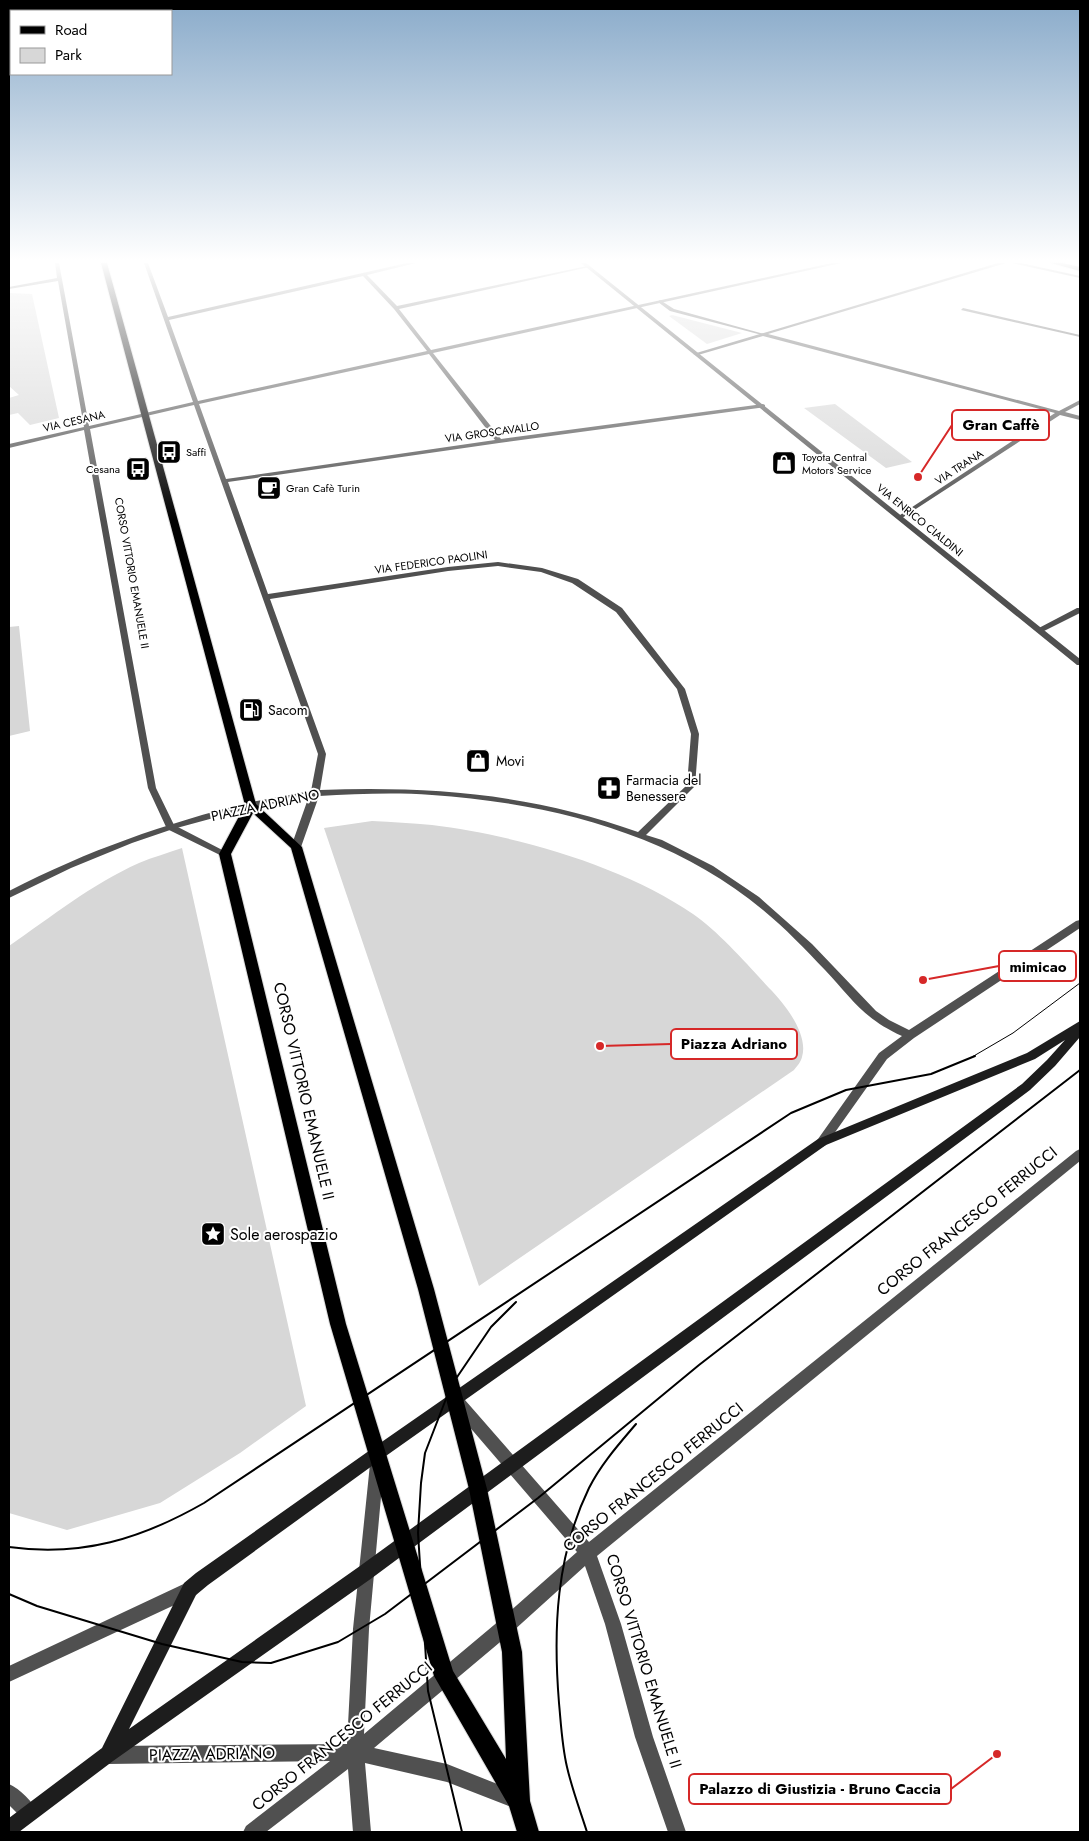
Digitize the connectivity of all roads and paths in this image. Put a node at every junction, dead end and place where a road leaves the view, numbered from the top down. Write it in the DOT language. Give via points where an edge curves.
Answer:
graph roads {
  1 [pos="73,349"];
  2 [pos="127,349"];
  3 [pos="177,349"];
  4 [pos="428,349"];
  5 [pos="449,349"];
  6 [pos="690,349"];
  7 [pos="713,349"];
  8 [pos="818,349"];
  9 [pos="431,353"];
  10 [pos="696,354"];
  11 [pos="1080,402"];
  12 [pos="196,403"];
  13 [pos="763,406"];
  14 [pos="1059,413"];
  15 [pos="144,415"];
  16 [pos="1080,418"];
  17 [pos="87,428"];
  18 [pos="499,441"];
  19 [pos="9,446"];
  20 [pos="224,481"];
  21 [pos="900,517"];
  22 [pos="266,597"];
  23 [pos="1080,610"];
  24 [pos="1039,630"];
  25 [pos="1080,662"];
  26 [pos="315,793"];
  27 [pos="251,805"];
  28 [pos="170,827"];
  29 [pos="640,835"];
  30 [pos="296,847"];
  31 [pos="225,854"];
  32 [pos="9,895"];
  33 [pos="1080,923"];
  34 [pos="1080,1025"];
  35 [pos="1080,1030"];
  36 [pos="910,1035"];
  37 [pos="822,1142"];
  38 [pos="1080,1154"];
  39 [pos="454,1399"];
  40 [pos="378,1453"];
  41 [pos="510,1465"];
  42 [pos="478,1489"];
  43 [pos="405,1543"];
  44 [pos="588,1553"];
  45 [pos="366,1572"];
  46 [pos="190,1589"];
  47 [pos="506,1626"];
  48 [pos="9,1674"];
  49 [pos="444,1676"];
  50 [pos="355,1752"];
  51 [pos="107,1755"];
  52 [pos="9,1793"];
  53 [pos="519,1801"];
  54 [pos="30,1813"];
  55 [pos="9,1828"];
  56 [pos="252,1832"];
  57 [pos="362,1832"];
  58 [pos="528,1832"];
  59 [pos="677,1832"];
  1 -- 17 [label="street, CORSO VITTORIO EMANUELE II"];
  2 -- 15 [label="main road"];
  3 -- 12 [label="street"];
  4 -- 9 [label="street"];
  5 -- 9 [label="street, VIA CESANA"];
  6 -- 10 [label="street, VIA ENRICO CIALDINI"];
  7 -- 10 [label="street"];
  8 -- 14 [label="street"];
  9 -- 12 [label="street, VIA CESANA"];
  9 -- 18 [label="street"];
  10 -- 13 [label="street, VIA ENRICO CIALDINI"];
  11 -- 14 [label="street, VIA TRANA"];
  12 -- 15 [label="street, VIA CESANA"];
  12 -- 20 [label="street"];
  13 -- 18 [label="street, VIA GROSCAVALLO"];
  13 -- 21 [label="street, VIA ENRICO CIALDINI"];
  14 -- 16 [label="street"];
  14 -- 21 [label="street, VIA TRANA"];
  15 -- 17 [label="street, VIA CESANA"];
  15 -- 27 [label="main road"];
  17 -- 19 [label="street, VIA CESANA"];
  17 -- 28 [label="street, CORSO VITTORIO EMANUELE II" via="152,788"];
  18 -- 20 [label="street, VIA GROSCAVALLO"];
  20 -- 22 [label="street"];
  21 -- 24 [label="street, VIA ENRICO CIALDINI"];
  22 -- 26 [label="street" via="322,754"];
  22 -- 29 [label="street, VIA FEDERICO PAOLINI" via="498,564 542,570 575,581 619,610 681,689 695,734 691,786"];
  23 -- 24 [label="street"];
  24 -- 25 [label="street, VIA ENRICO CIALDINI"];
  26 -- 27 [label="street, PIAZZA ADRIANO"];
  26 -- 29 [label="street, PIAZZA ADRIANO" via="369,790 475,797 529,804"];
  26 -- 30 [label="street"];
  27 -- 28 [label="street, PIAZZA ADRIANO"];
  27 -- 30 [label="main road, CORSO VITTORIO EMANUELE II"];
  27 -- 31 [label="main road"];
  28 -- 31 [label="street"];
  28 -- 32 [label="street, PIAZZA ADRIANO" via="64,867"];
  29 -- 36 [label="street, PIAZZA ADRIANO" via="709,868 754,898 796,932 876,1017"];
  30 -- 39 [label="main road, CORSO VITTORIO EMANUELE II" via="402,1206"];
  31 -- 40 [label="main road, CORSO VITTORIO EMANUELE II" via="338,1324"];
  33 -- 36 [label="street"];
  34 -- 37 [label="main road" via="1031,1056"];
  35 -- 41 [label="main road" via="1026,1087"];
  36 -- 37 [label="street" via="883,1056"];
  37 -- 39 [label="main road"];
  38 -- 44 [label="street, CORSO FRANCESCO FERRUCCI"];
  39 -- 40 [label="main road"];
  39 -- 41 [label="street, CORSO VITTORIO EMANUELE II"];
  39 -- 42 [label="main road, CORSO VITTORIO EMANUELE II"];
  40 -- 43 [label="main road, CORSO VITTORIO EMANUELE II"];
  40 -- 45 [label="street, CORSO VITTORIO EMANUELE II"];
  40 -- 46 [label="main road"];
  41 -- 42 [label="main road"];
  41 -- 44 [label="street, CORSO VITTORIO EMANUELE II"];
  42 -- 43 [label="main road"];
  42 -- 47 [label="main road, CORSO VITTORIO EMANUELE II"];
  43 -- 45 [label="main road"];
  43 -- 49 [label="main road, CORSO VITTORIO EMANUELE II"];
  44 -- 47 [label="street, CORSO FRANCESCO FERRUCCI"];
  44 -- 59 [label="street, CORSO VITTORIO EMANUELE II" via="613,1624 644,1737"];
  45 -- 50 [label="street, CORSO VITTORIO EMANUELE II"];
  45 -- 51 [label="main road"];
  46 -- 48 [label="street"];
  46 -- 51 [label="main road"];
  47 -- 49 [label="street, CORSO FRANCESCO FERRUCCI"];
  47 -- 53 [label="main road, CORSO VITTORIO EMANUELE II" via="512,1652"];
  49 -- 50 [label="street, CORSO FRANCESCO FERRUCCI"];
  49 -- 53 [label="main road, CORSO VITTORIO EMANUELE II"];
  50 -- 51 [label="street, PIAZZA ADRIANO"];
  50 -- 53 [label="street, PIAZZA ADRIANO" via="447,1773"];
  50 -- 56 [label="street, CORSO FRANCESCO FERRUCCI"];
  50 -- 57 [label="street, CORSO VITTORIO EMANUELE II"];
  51 -- 54 [label="main road"];
  52 -- 54 [label="street"];
  53 -- 58 [label="main road, CORSO VITTORIO EMANUELE II"];
  54 -- 55 [label="main road"];
}
